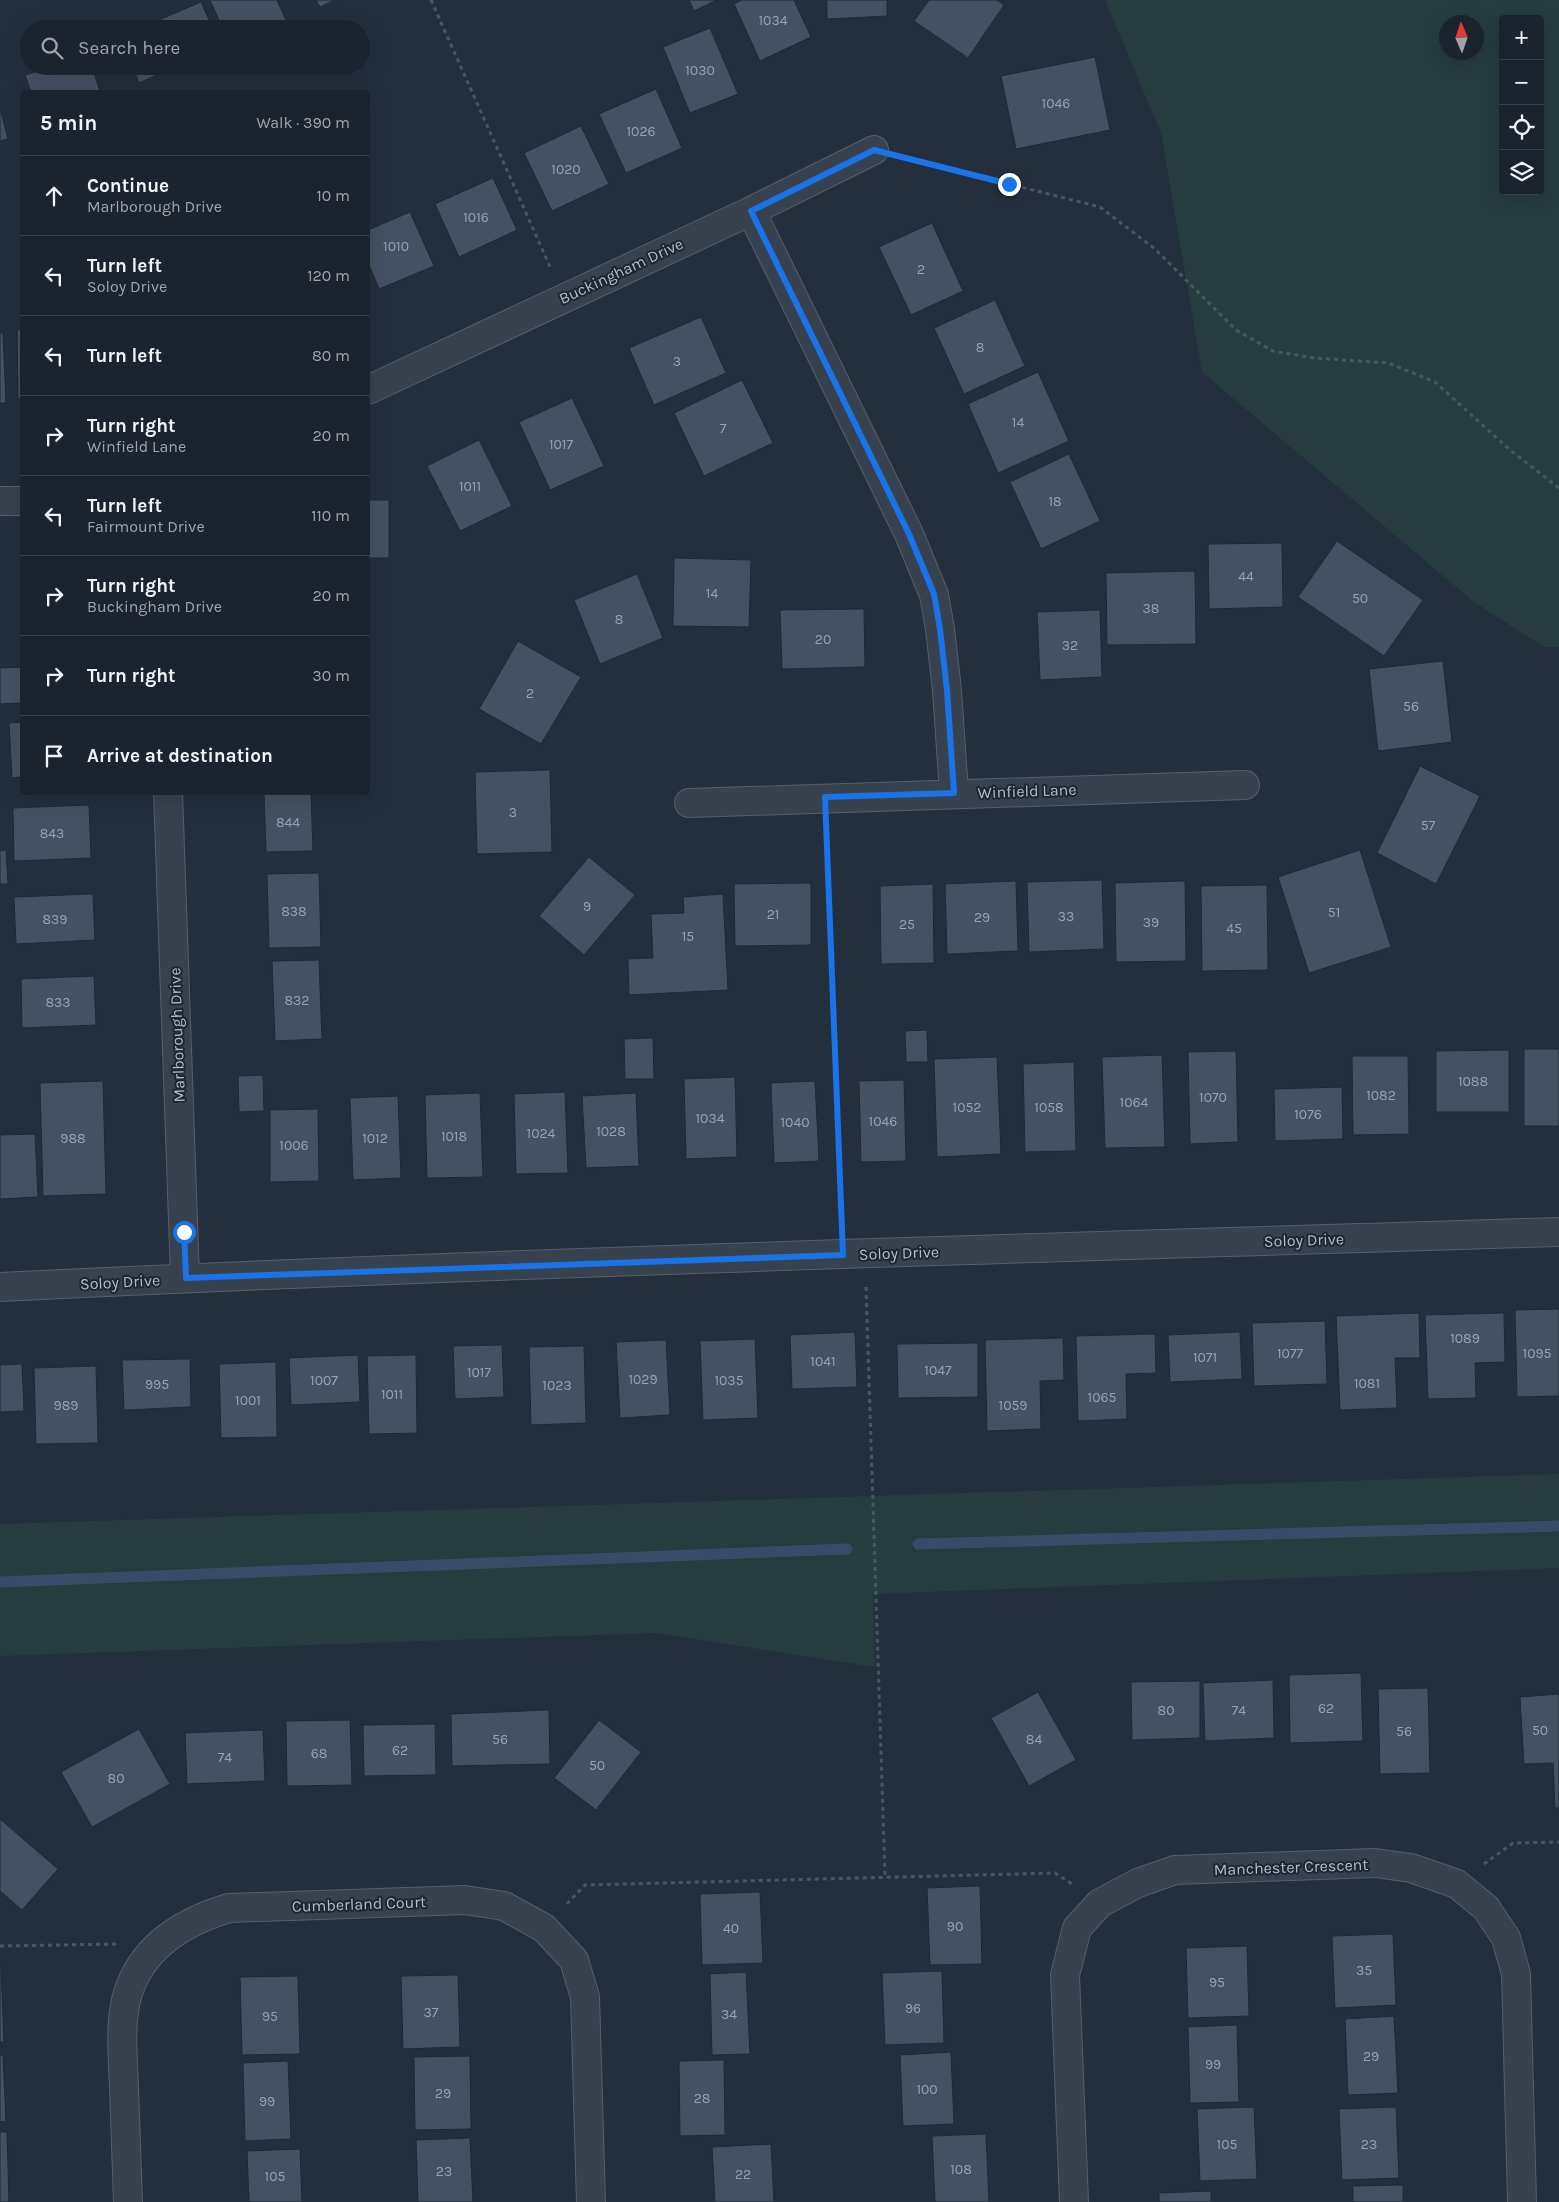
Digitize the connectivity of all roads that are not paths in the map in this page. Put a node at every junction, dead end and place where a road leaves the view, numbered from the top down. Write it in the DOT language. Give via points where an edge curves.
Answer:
graph roads {
  1 [pos="874,150"];
  2 [pos="751,211"];
  3 [pos="370,389"];
  4 [pos="20,500"];
  5 [pos="0,501"];
  6 [pos="1245,784"];
  7 [pos="954,793"];
  8 [pos="168,795"];
  9 [pos="689,803"];
  10 [pos="1559,1232"];
  11 [pos="186,1278"];
  12 [pos="0,1287"];
  13 [pos="128,2202"];
  14 [pos="591,2202"];
  15 [pos="1074,2202"];
  16 [pos="1522,2202"];
  1 -- 2 [label="street, Buckingham Drive"];
  2 -- 3 [label="street, Buckingham Drive"];
  2 -- 7 [label="street" via="909,534 934,594 947,690"];
  4 -- 5 [label="street"];
  6 -- 7 [label="street, Winfield Lane"];
  7 -- 9 [label="street, Winfield Lane"];
  8 -- 11 [label="street, Marlborough Drive"];
  10 -- 11 [label="street, Soloy Drive"];
  11 -- 12 [label="street, Soloy Drive"];
  13 -- 14 [label="street, Cumberland Court" via="122,2036 128,1993 143,1962 170,1934 200,1916 229,1908 465,1900 504,1906 544,1928 574,1960 585,1997"];
  15 -- 16 [label="street, Manchester Crescent" via="1065,1975 1078,1928 1100,1903 1138,1883 1175,1870 1375,1864 1411,1868 1457,1884 1486,1908 1506,1938 1516,1974"];
}
